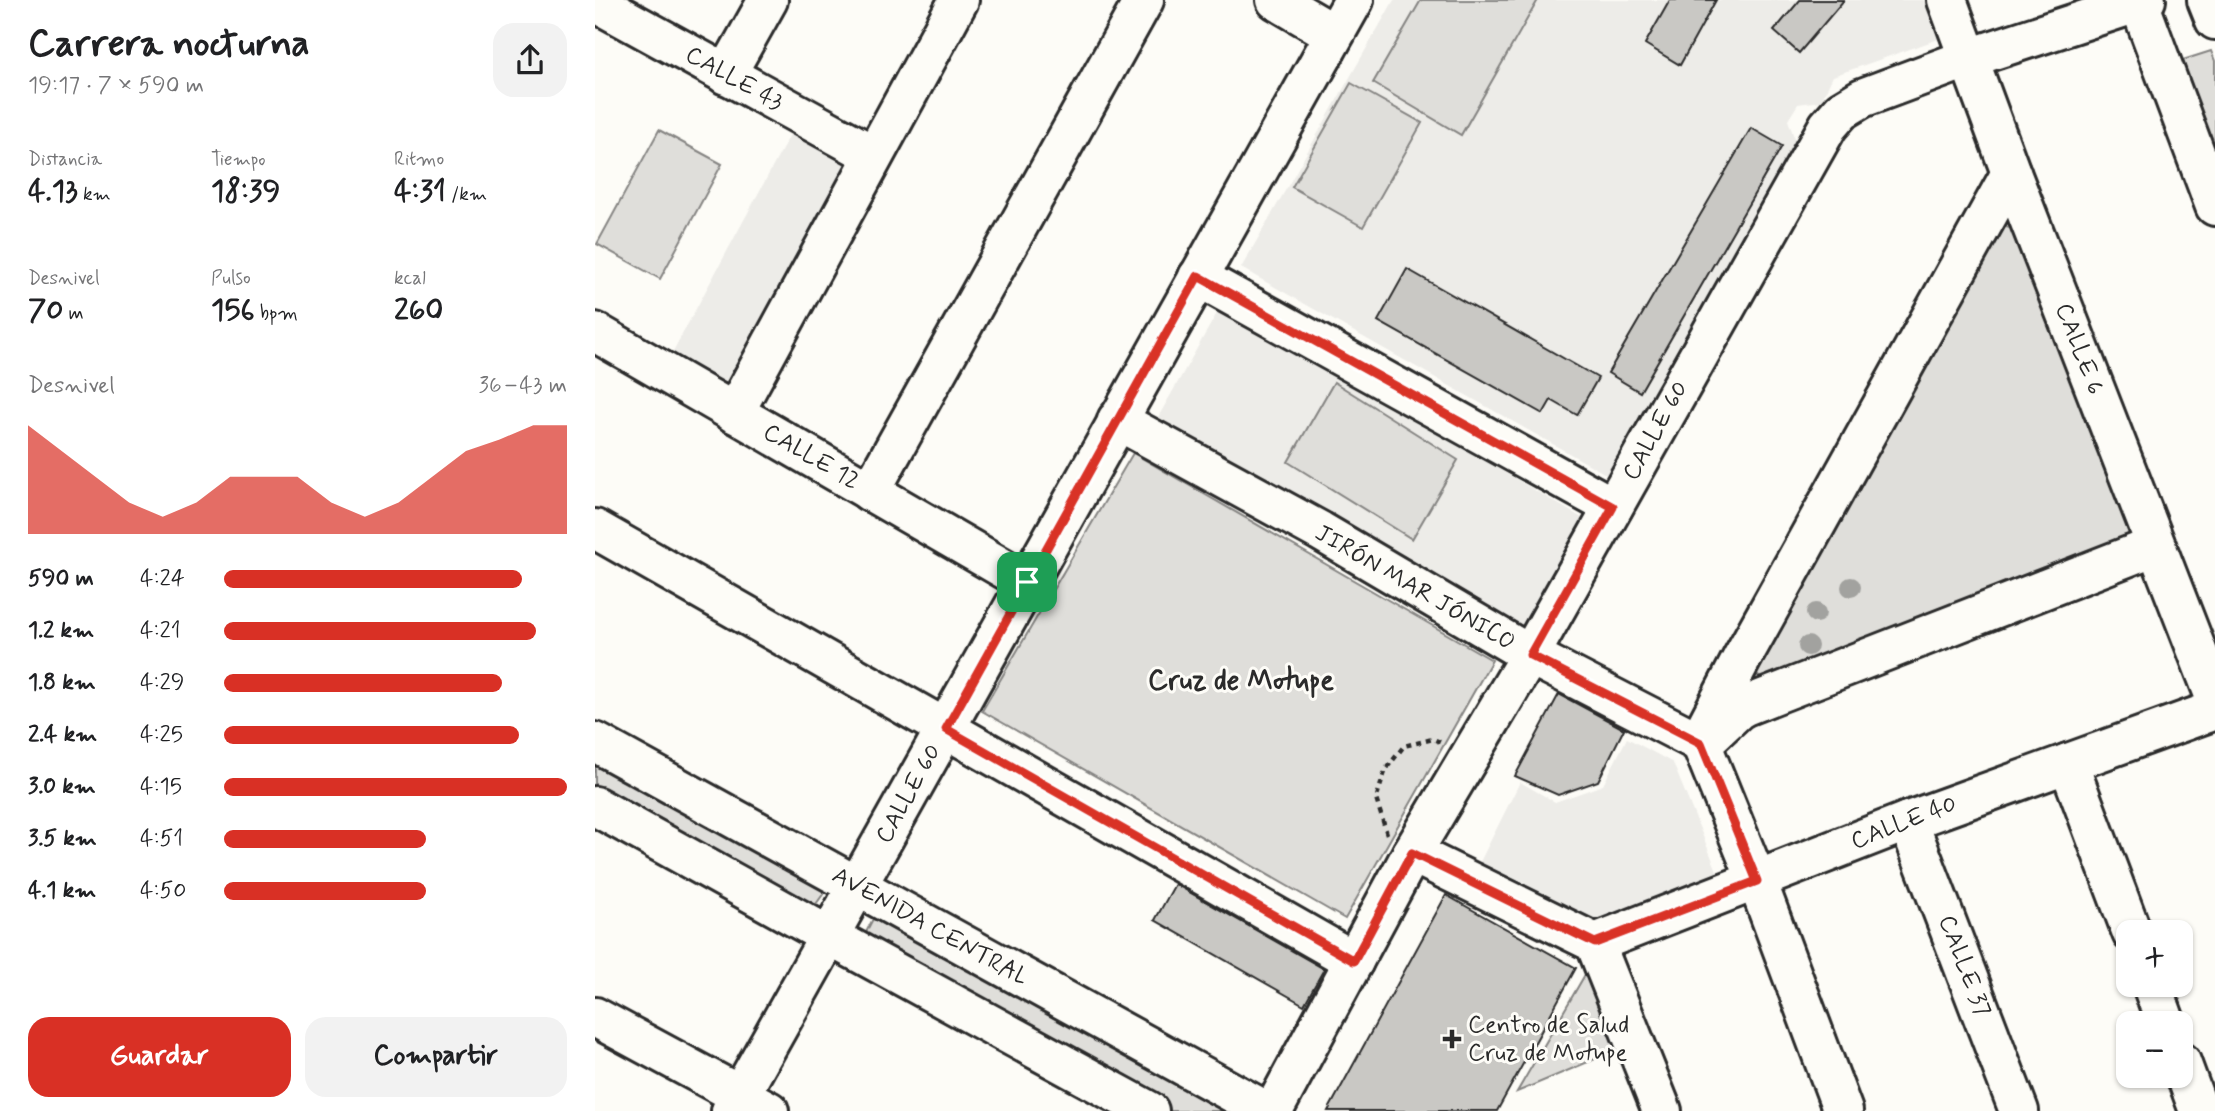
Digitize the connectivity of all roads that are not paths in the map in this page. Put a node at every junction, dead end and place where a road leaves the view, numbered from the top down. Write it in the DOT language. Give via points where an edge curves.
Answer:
graph roads {
  1 [pos="768,0"];
  2 [pos="959,0"];
  3 [pos="1144,0"];
  4 [pos="1276,0"];
  5 [pos="1354,0"];
  6 [pos="1947,0"];
  7 [pos="2207,0"];
  8 [pos="2141,1"];
  9 [pos="595,2"];
  10 [pos="2215,20"];
  11 [pos="1334,34"];
  12 [pos="1969,58"];
  13 [pos="726,75"];
  14 [pos="873,155"];
  15 [pos="2011,173"];
  16 [pos="2215,206"];
  17 [pos="1198,276"];
  18 [pos="595,332"];
  19 [pos="734,413"];
  20 [pos="1117,420"];
  21 [pos="870,492"];
  22 [pos="1613,507"];
  23 [pos="595,529"];
  24 [pos="2155,546"];
  25 [pos="1027,582"];
  26 [pos="1530,655"];
  27 [pos="2215,696"];
  28 [pos="2215,710"];
  29 [pos="946,729"];
  30 [pos="595,742"];
  31 [pos="1700,743"];
  32 [pos="2068,763"];
  33 [pos="595,806"];
  34 [pos="1908,821"];
  35 [pos="1412,853"];
  36 [pos="1757,881"];
  37 [pos="857,886"];
  38 [pos="2127,920"];
  39 [pos="829,936"];
  40 [pos="1595,943"];
  41 [pos="1354,961"];
  42 [pos="595,1017"];
  43 [pos="2191,1088"];
  44 [pos="747,1106"];
  45 [pos="1149,1111"];
  46 [pos="1266,1111"];
  47 [pos="1273,1111"];
  48 [pos="1662,1111"];
  49 [pos="1843,1111"];
  50 [pos="2019,1111"];
  51 [pos="2199,1111"];
  1 -- 13 [label="street"];
  2 -- 14 [label="street"];
  3 -- 21 [label="street"];
  4 -- 11 [label="street"];
  5 -- 11 [label="street, CALLE 60"];
  6 -- 12 [label="street, CALLE 6"];
  7 -- 10 [label="street"];
  8 -- 12 [label="street, CALLE 60"];
  8 -- 16 [label="street"];
  9 -- 13 [label="street, CALLE 43"];
  11 -- 17 [label="street, CALLE 60"];
  12 -- 15 [label="street, CALLE 6"];
  12 -- 22 [label="street, CALLE 60" via="1862,98 1828,126"];
  13 -- 14 [label="street, CALLE 43"];
  14 -- 19 [label="street"];
  15 -- 24 [label="street, CALLE 6"];
  15 -- 31 [label="street" via="1742,658"];
  17 -- 20 [label="street, CALLE 60"];
  17 -- 22 [label="street"];
  18 -- 19 [label="street, CALLE 12"];
  19 -- 21 [label="street, CALLE 12"];
  20 -- 25 [label="street, CALLE 60"];
  20 -- 26 [label="street, JIRÓN MAR JÓNICO" via="1320,531"];
  21 -- 25 [label="street, CALLE 12"];
  22 -- 26 [label="street, CALLE 60"];
  23 -- 29 [label="street"];
  24 -- 27 [label="street, CALLE 6"];
  24 -- 31 [label="street" via="1745,706"];
  25 -- 29 [label="street, CALLE 60"];
  26 -- 31 [label="street, JIRÓN MAR JÓNICO"];
  26 -- 35 [label="street, CALLE 60"];
  28 -- 32 [label="street, CALLE 40"];
  29 -- 37 [label="street, CALLE 60"];
  29 -- 41 [label="street"];
  30 -- 37 [label="street, AVENIDA CENTRAL"];
  31 -- 36 [label="street"];
  32 -- 34 [label="street, CALLE 40"];
  32 -- 38 [label="street"];
  33 -- 39 [label="street"];
  34 -- 36 [label="street, CALLE 40"];
  34 -- 50 [label="street, CALLE 37"];
  35 -- 40 [label="street"];
  35 -- 41 [label="street, CALLE 60"];
  36 -- 40 [label="street, CALLE 40"];
  36 -- 49 [label="street"];
  37 -- 39 [label="street, CALLE 60"];
  37 -- 46 [label="street, AVENIDA CENTRAL"];
  39 -- 44 [label="street, CALLE 60"];
  39 -- 45 [label="street"];
  40 -- 48 [label="street"];
  41 -- 47 [label="street, CALLE 60"];
  42 -- 44 [label="street"];
  43 -- 51 [label="street"];
}
